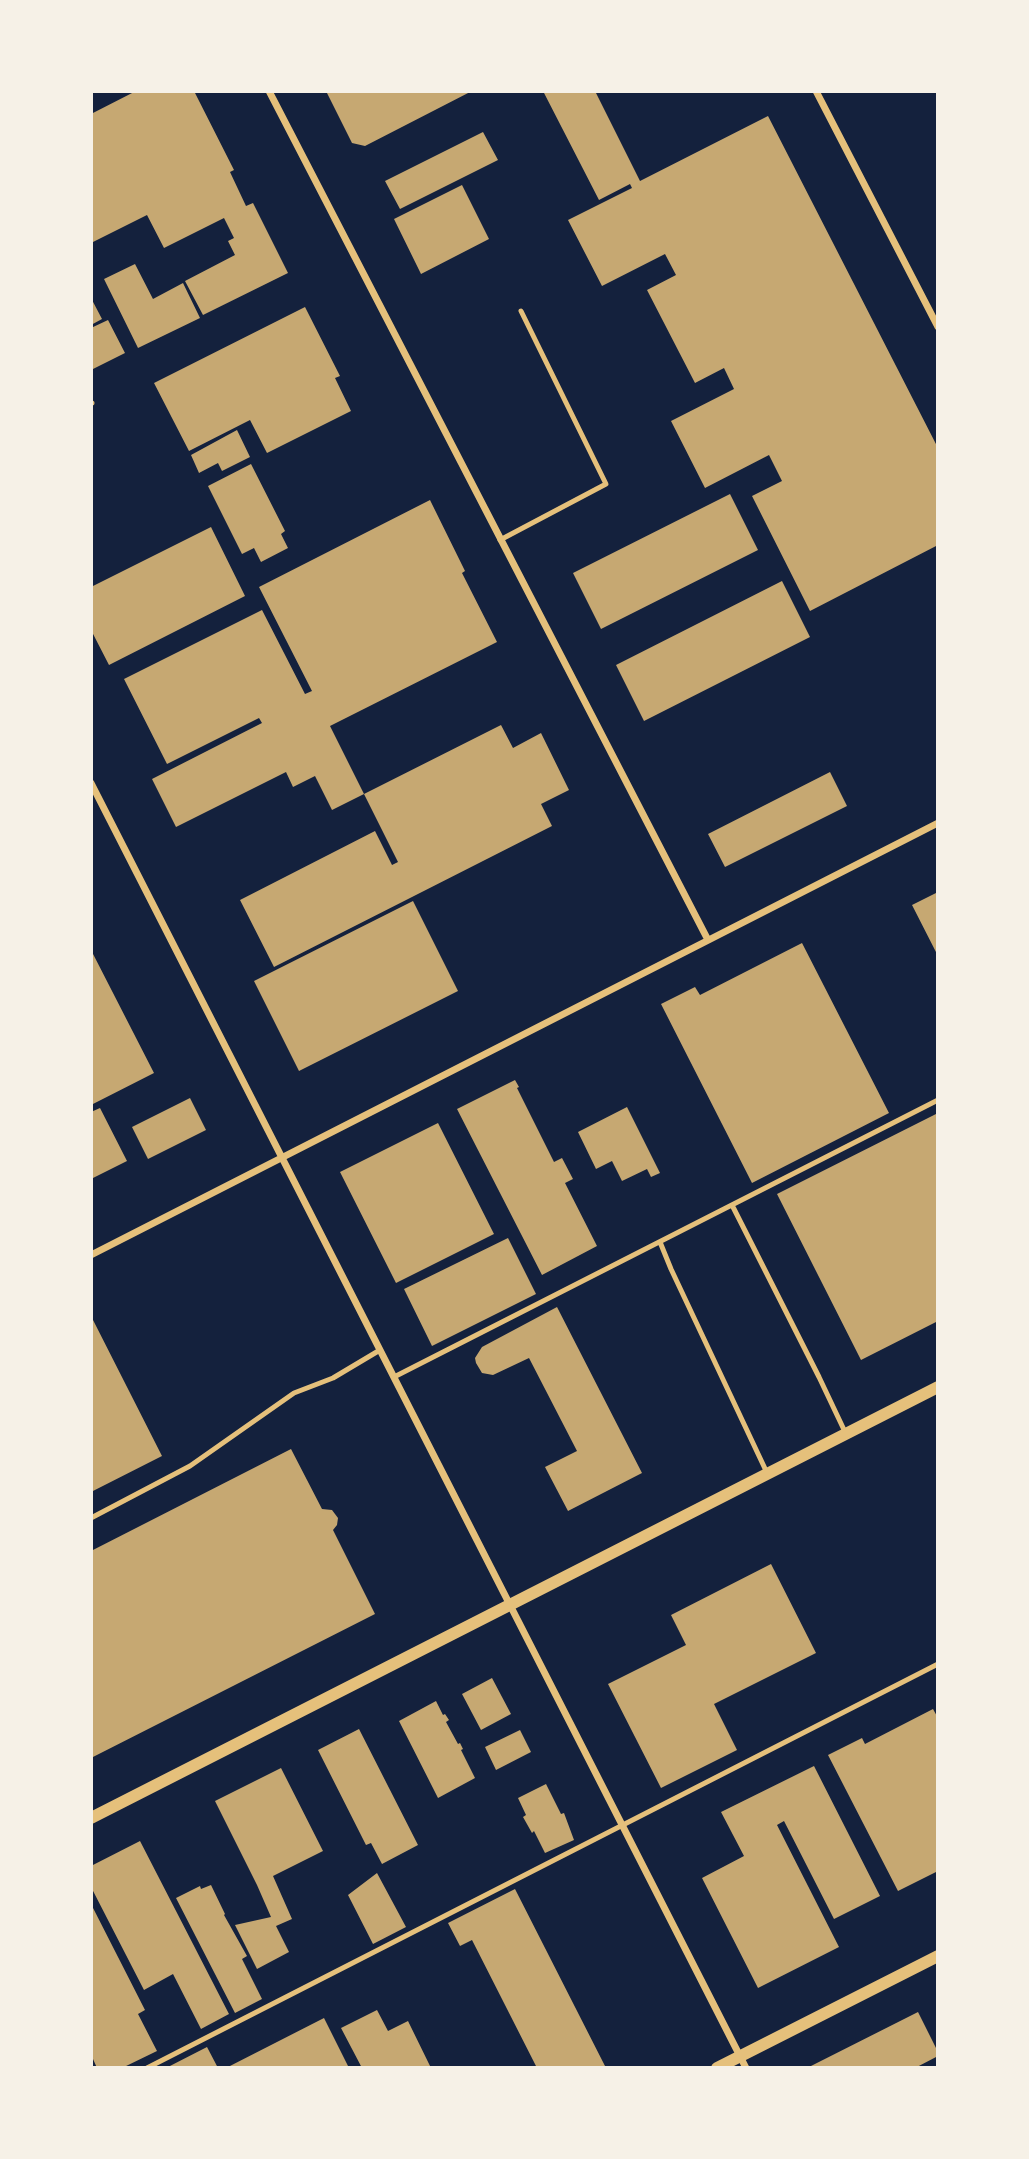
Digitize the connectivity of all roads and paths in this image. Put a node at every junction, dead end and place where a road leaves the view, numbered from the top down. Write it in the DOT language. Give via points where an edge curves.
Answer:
graph roads {
  1 [pos="269,91"];
  2 [pos="816,91"];
  3 [pos="521,311"];
  4 [pos="938,327"];
  5 [pos="500,540"];
  6 [pos="91,783"];
  7 [pos="938,823"];
  8 [pos="708,940"];
  9 [pos="938,1100"];
  10 [pos="282,1158"];
  11 [pos="732,1205"];
  12 [pos="660,1242"];
  13 [pos="91,1255"];
  14 [pos="380,1350"];
  15 [pos="394,1377"];
  16 [pos="938,1387"];
  17 [pos="846,1434"];
  18 [pos="768,1475"];
  19 [pos="91,1518"];
  20 [pos="510,1605"];
  21 [pos="938,1664"];
  22 [pos="91,1818"];
  23 [pos="621,1825"];
  24 [pos="938,1956"];
  25 [pos="743,2062"];
  26 [pos="147,2068"];
  27 [pos="717,2068"];
  1 -- 5 [label="street"];
  2 -- 4 [label="street"];
  3 -- 5 [label="lane" via="606,484"];
  5 -- 8 [label="street"];
  6 -- 10 [label="street"];
  7 -- 8 [label="street"];
  8 -- 10 [label="street"];
  9 -- 11 [label="lane"];
  10 -- 13 [label="street"];
  10 -- 14 [label="street"];
  11 -- 12 [label="lane"];
  11 -- 17 [label="lane"];
  12 -- 15 [label="lane"];
  12 -- 18 [label="lane"];
  14 -- 15 [label="street"];
  14 -- 19 [label="lane" via="333,1378 294,1393 190,1466"];
  15 -- 20 [label="street"];
  16 -- 17 [label="street"];
  17 -- 18 [label="street"];
  18 -- 20 [label="street"];
  20 -- 22 [label="street"];
  20 -- 23 [label="street"];
  21 -- 23 [label="lane"];
  23 -- 25 [label="street"];
  23 -- 26 [label="lane"];
  24 -- 25 [label="street"];
  25 -- 27 [label="street"];
}
